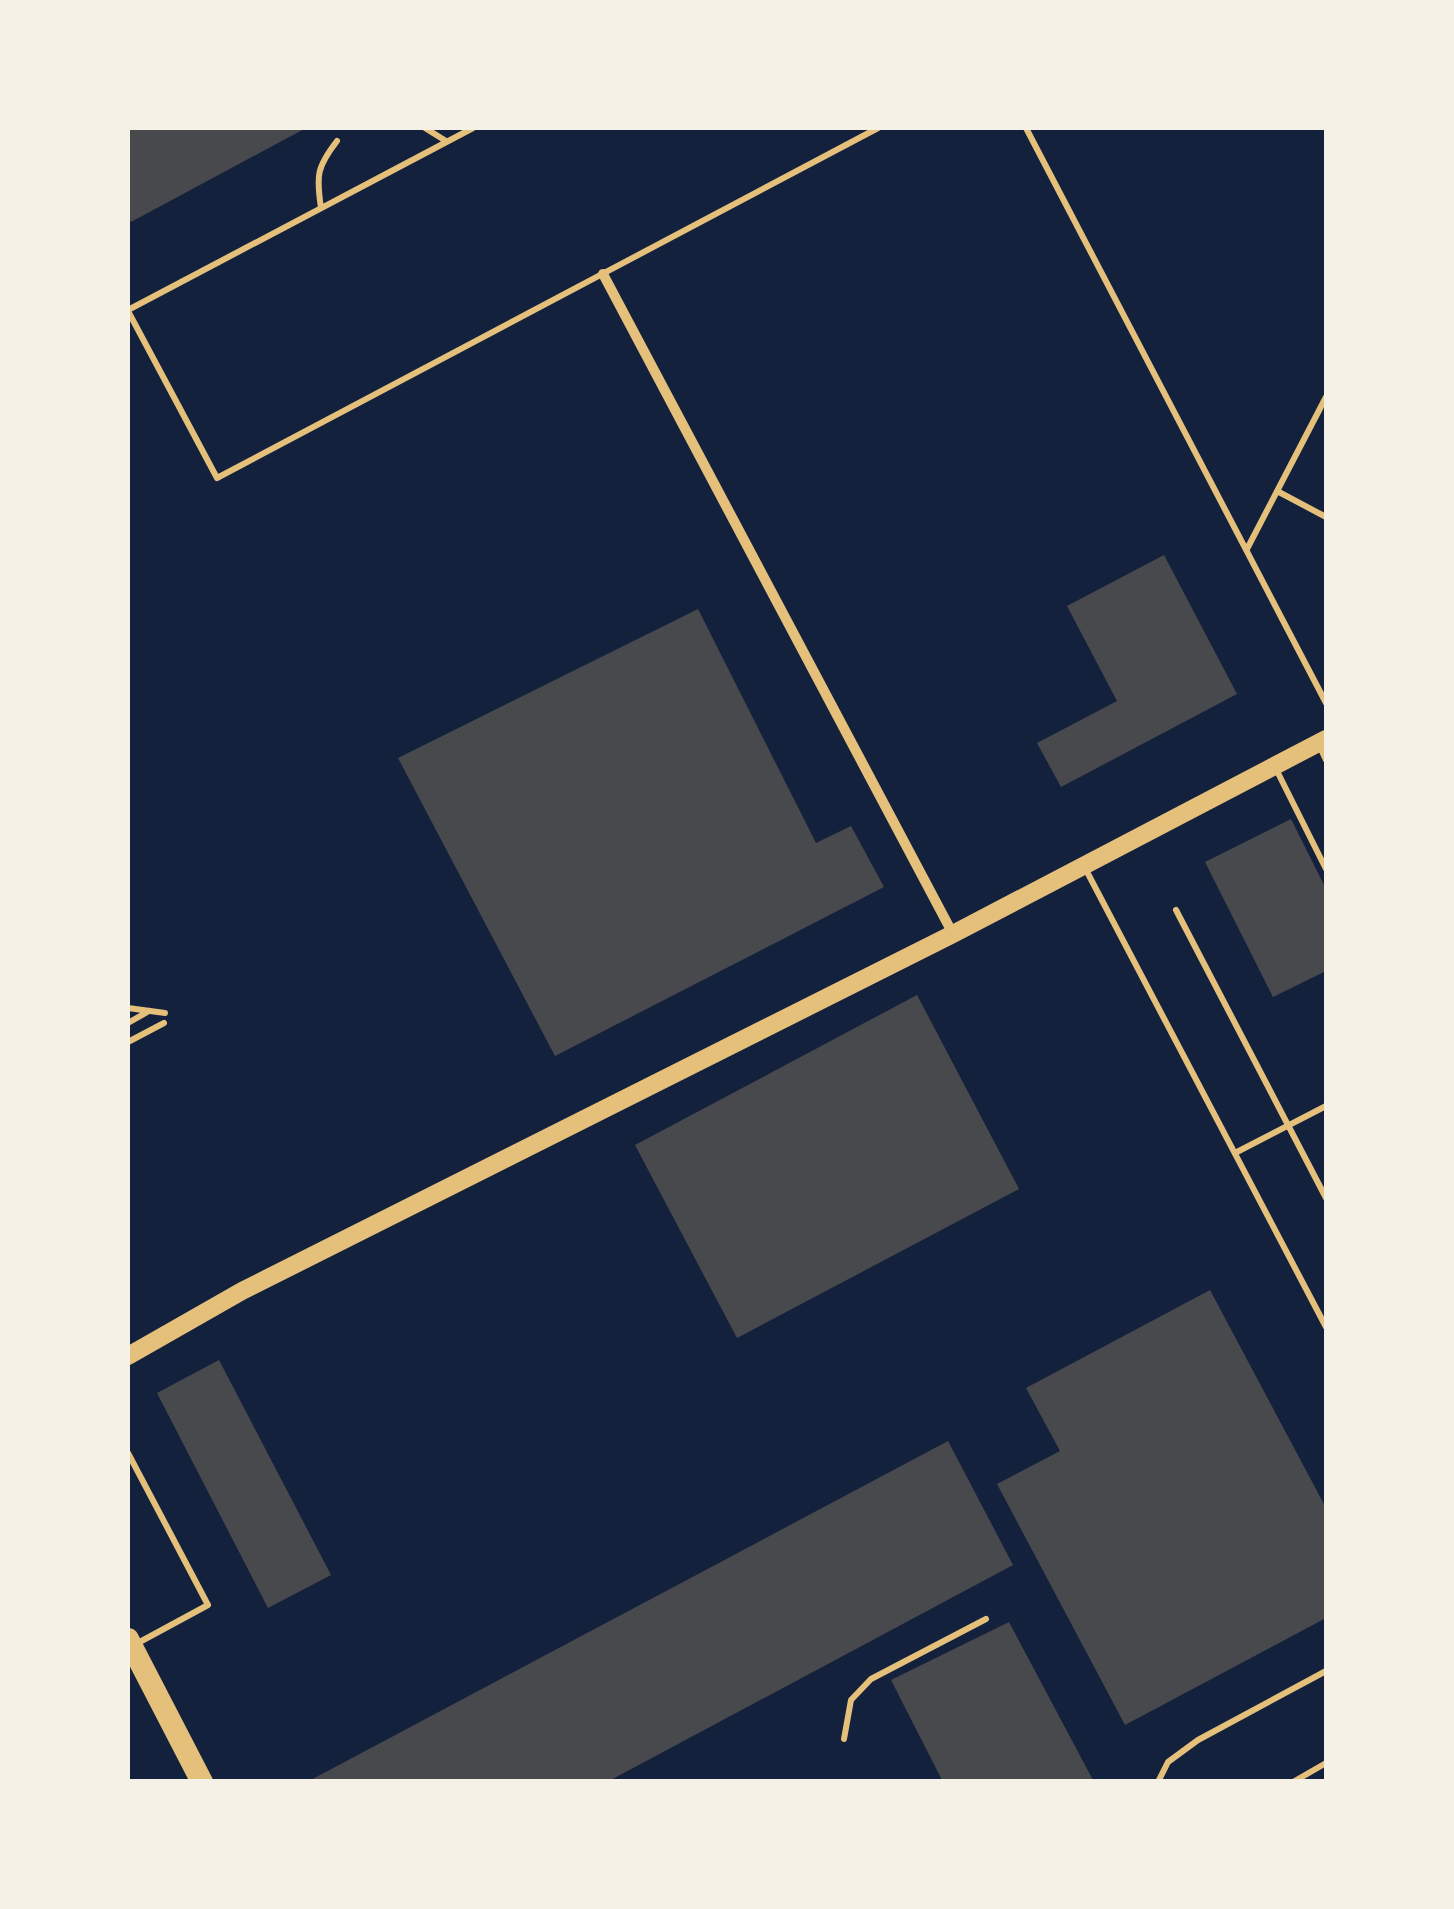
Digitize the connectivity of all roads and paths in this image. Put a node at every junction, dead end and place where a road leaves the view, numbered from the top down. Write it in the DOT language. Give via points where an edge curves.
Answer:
graph roads {
  1 [pos="425,128"];
  2 [pos="472,128"];
  3 [pos="878,128"];
  4 [pos="1026,128"];
  5 [pos="337,140"];
  6 [pos="446,142"];
  7 [pos="321,208"];
  8 [pos="603,274"];
  9 [pos="128,310"];
  10 [pos="140,333"];
  11 [pos="128,340"];
  12 [pos="1325,402"];
  13 [pos="1277,491"];
  14 [pos="1326,517"];
  15 [pos="1246,549"];
  16 [pos="1326,703"];
  17 [pos="1324,747"];
  18 [pos="1275,766"];
  19 [pos="1084,867"];
  20 [pos="1326,869"];
  21 [pos="1176,910"];
  22 [pos="953,934"];
  23 [pos="128,1008"];
  24 [pos="150,1011"];
  25 [pos="165,1013"];
  26 [pos="128,1022"];
  27 [pos="164,1022"];
  28 [pos="128,1042"];
  29 [pos="1326,1106"];
  30 [pos="1289,1125"];
  31 [pos="1236,1153"];
  32 [pos="1326,1198"];
  33 [pos="1326,1327"];
  34 [pos="128,1356"];
  35 [pos="128,1453"];
  36 [pos="986,1619"];
  37 [pos="130,1643"];
  38 [pos="1326,1671"];
  39 [pos="844,1739"];
  40 [pos="1326,1763"];
  41 [pos="202,1782"];
  42 [pos="1158,1782"];
  43 [pos="1293,1782"];
  1 -- 6 [label="lane"];
  2 -- 6 [label="lane"];
  3 -- 8 [label="lane"];
  4 -- 15 [label="lane"];
  5 -- 7 [label="lane" via="320,162"];
  6 -- 7 [label="lane"];
  7 -- 9 [label="lane"];
  8 -- 10 [label="lane" via="218,478"];
  8 -- 22 [label="street"];
  9 -- 10 [label="lane"];
  10 -- 11 [label="lane"];
  12 -- 13 [label="lane"];
  13 -- 14 [label="lane"];
  13 -- 15 [label="lane"];
  15 -- 16 [label="lane"];
  17 -- 18 [label="street"];
  18 -- 19 [label="street"];
  18 -- 20 [label="lane"];
  19 -- 22 [label="street"];
  19 -- 31 [label="lane"];
  21 -- 30 [label="lane"];
  22 -- 34 [label="street" via="242,1291"];
  23 -- 24 [label="lane"];
  24 -- 25 [label="lane"];
  24 -- 26 [label="lane"];
  27 -- 28 [label="lane"];
  29 -- 30 [label="lane"];
  30 -- 31 [label="lane"];
  30 -- 32 [label="lane"];
  31 -- 33 [label="lane"];
  35 -- 37 [label="lane" via="208,1605"];
  36 -- 39 [label="lane" via="871,1679 851,1700"];
  37 -- 41 [label="highway"];
  38 -- 42 [label="lane" via="1198,1740 1168,1762"];
  40 -- 43 [label="lane"];
}
